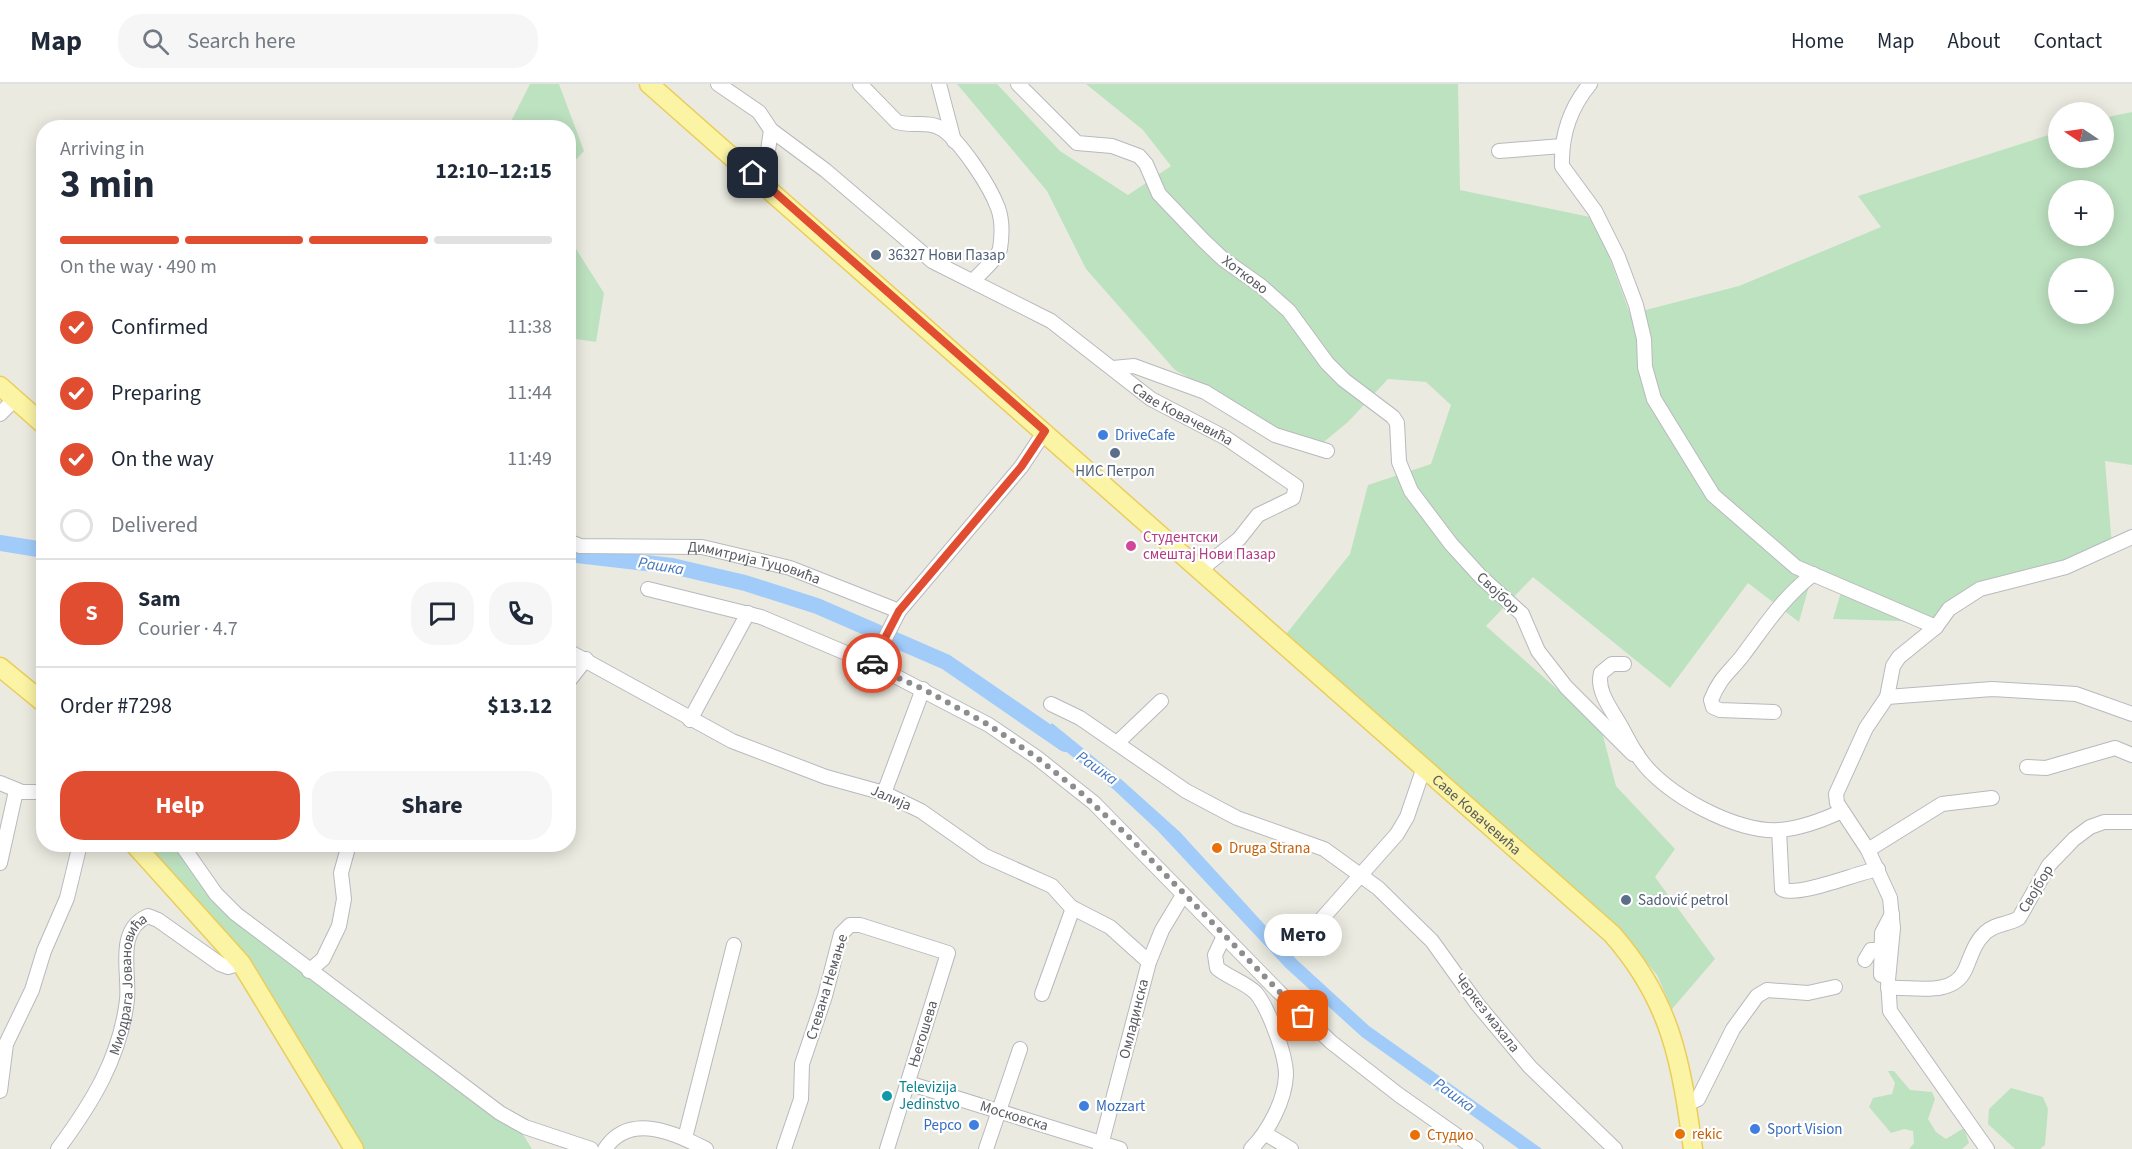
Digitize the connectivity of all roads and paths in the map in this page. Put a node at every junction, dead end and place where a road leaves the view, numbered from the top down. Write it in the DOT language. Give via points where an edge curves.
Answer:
graph roads {
  1 [pos="649,84"];
  2 [pos="718,84"];
  3 [pos="860,84"];
  4 [pos="939,84"];
  5 [pos="1018,84"];
  6 [pos="1590,84"];
  7 [pos="771,130"];
  8 [pos="954,141"];
  9 [pos="1562,146"];
  10 [pos="1499,150"];
  11 [pos="769,189"];
  12 [pos="974,280"];
  13 [pos="1113,368"];
  14 [pos="0,386"];
  15 [pos="14,400"];
  16 [pos="0,414"];
  17 [pos="36,418"];
  18 [pos="1045,431"];
  19 [pos="1327,451"];
  20 [pos="1427,512"];
  21 [pos="2132,537"];
  22 [pos="576,545"];
  23 [pos="1200,570"];
  24 [pos="1813,574"];
  25 [pos="648,589"];
  26 [pos="748,613"];
  27 [pos="896,617"];
  28 [pos="1936,627"];
  29 [pos="576,655"];
  30 [pos="586,659"];
  31 [pos="874,659"];
  32 [pos="1624,664"];
  33 [pos="0,667"];
  34 [pos="576,672"];
  35 [pos="923,689"];
  36 [pos="36,696"];
  37 [pos="1887,697"];
  38 [pos="1161,701"];
  39 [pos="1051,704"];
  40 [pos="1774,712"];
  41 [pos="2132,714"];
  42 [pos="690,720"];
  43 [pos="1117,743"];
  44 [pos="1637,754"];
  45 [pos="2132,755"];
  46 [pos="1424,767"];
  47 [pos="2027,767"];
  48 [pos="0,783"];
  49 [pos="16,791"];
  50 [pos="36,792"];
  51 [pos="884,793"];
  52 [pos="1992,798"];
  53 [pos="1842,811"];
  54 [pos="2132,822"];
  55 [pos="1779,830"];
  56 [pos="1868,850"];
  57 [pos="78,852"];
  58 [pos="140,852"];
  59 [pos="187,852"];
  60 [pos="347,852"];
  61 [pos="0,863"];
  62 [pos="1878,869"];
  63 [pos="1360,875"];
  64 [pos="1183,895"];
  65 [pos="1074,908"];
  66 [pos="1892,914"];
  67 [pos="1319,922"];
  68 [pos="1224,936"];
  69 [pos="734,945"];
  70 [pos="1881,950"];
  71 [pos="948,953"];
  72 [pos="1865,960"];
  73 [pos="1149,962"];
  74 [pos="241,963"];
  75 [pos="309,971"];
  76 [pos="1835,987"];
  77 [pos="1042,994"];
  78 [pos="1888,994"];
  79 [pos="1020,1049"];
  80 [pos="908,1083"];
  81 [pos="0,1091"];
  82 [pos="1686,1104"];
  83 [pos="999,1112"];
  84 [pos="1266,1134"];
  85 [pos="685,1138"];
  86 [pos="1101,1146"];
  87 [pos="58,1149"];
  88 [pos="354,1149"];
  89 [pos="591,1149"];
  90 [pos="605,1149"];
  91 [pos="706,1149"];
  92 [pos="784,1149"];
  93 [pos="887,1149"];
  94 [pos="986,1149"];
  95 [pos="1120,1149"];
  96 [pos="1251,1149"];
  97 [pos="1291,1149"];
  98 [pos="1476,1149"];
  99 [pos="1615,1149"];
  100 [pos="1693,1149"];
  101 [pos="1987,1149"];
  1 -- 11 [label="main road, Саве Ковачевића"];
  2 -- 7 [label="street, Саве Ковачевића" via="759,112"];
  3 -- 8 [label="street" via="897,122 929,124"];
  4 -- 8 [label="street"];
  5 -- 20 [label="street, Хотково" via="1077,143 1113,146 1139,156 1159,194 1188,224 1223,259 1289,310 1344,380 1393,417 1397,423 1399,462 1411,490"];
  6 -- 9 [label="street" via="1577,99"];
  7 -- 11 [label="street" via="765,171"];
  7 -- 12 [label="street, Саве Ковачевића" via="825,170 932,261"];
  8 -- 12 [label="street" via="998,208 1001,228 999,251"];
  9 -- 10 [label="street"];
  9 -- 24 [label="street" via="1562,166 1595,211 1636,305 1654,399 1713,495 1796,567"];
  11 -- 18 [label="main road, Саве Ковачевића"];
  12 -- 13 [label="street, Саве Ковачевића" via="1051,321"];
  13 -- 19 [label="street, Саве Ковачевића" via="1134,366 1204,392 1275,435"];
  13 -- 23 [label="street, Саве Ковачевића" via="1152,399 1226,438 1296,486 1293,498 1258,515 1239,539"];
  14 -- 15 [label="main road"];
  15 -- 16 [label="street"];
  15 -- 17 [label="main road"];
  18 -- 23 [label="main road, Саве Ковачевића"];
  18 -- 27 [label="street" via="1021,467"];
  20 -- 44 [label="street, Својбор" via="1482,578 1522,614 1538,651 1566,687"];
  21 -- 28 [label="street" via="2066,567 1970,593 1949,609"];
  22 -- 27 [label="street, Димитрија Туцовића" via="723,552 790,568"];
  23 -- 46 [label="main road, Саве Ковачевића"];
  24 -- 28 [label="street"];
  24 -- 40 [label="street" via="1772,613 1742,657 1729,668 1711,700 1720,710"];
  25 -- 26 [label="street"];
  26 -- 31 [label="street"];
  26 -- 42 [label="street"];
  27 -- 31 [label="street"];
  28 -- 37 [label="street" via="1899,657 1893,666"];
  29 -- 30 [label="street, Јалија"];
  30 -- 34 [label="street"];
  30 -- 42 [label="street, Јалија"];
  31 -- 35 [label="street" via="879,670"];
  32 -- 44 [label="street, Својбор" via="1612,664 1601,673 1601,689"];
  33 -- 36 [label="main road"];
  35 -- 51 [label="street"];
  35 -- 64 [label="street" via="989,725 1036,757 1094,803"];
  37 -- 41 [label="street" via="1992,689 2076,694"];
  37 -- 53 [label="street" via="1866,728 1839,785 1836,798"];
  38 -- 43 [label="street"];
  39 -- 43 [label="street, Черкез махала"];
  42 -- 51 [label="street, Јалија" via="777,759"];
  43 -- 63 [label="street, Черкез махала" via="1186,792 1237,818 1324,849"];
  44 -- 55 [label="street, Својбор" via="1653,775 1703,809 1731,821"];
  45 -- 47 [label="street" via="2115,748 2046,768"];
  46 -- 63 [label="street" via="1407,818"];
  46 -- 82 [label="main road, Саве Ковачевића" via="1623,946 1670,1028"];
  48 -- 49 [label="street"];
  49 -- 50 [label="street"];
  49 -- 61 [label="street"];
  51 -- 65 [label="street, Јалија" via="934,819 985,856 1052,886"];
  52 -- 56 [label="street" via="1945,803"];
  53 -- 55 [label="street, Својбор"];
  53 -- 56 [label="street"];
  54 -- 78 [label="street, Својбор" via="2104,822 2074,839 2046,870 2019,918 1993,926 1982,936 1964,973 1955,982 1943,988"];
  55 -- 62 [label="street" via="1779,878 1787,892 1800,892 1847,875"];
  56 -- 62 [label="street"];
  57 -- 81 [label="street" via="67,898 32,990 6,1044"];
  58 -- 74 [label="main road"];
  59 -- 75 [label="street" via="230,909"];
  60 -- 75 [label="street" via="341,873 344,899 339,926 323,959"];
  62 -- 66 [label="street"];
  63 -- 67 [label="street"];
  63 -- 99 [label="street, Черкез махала" via="1432,941 1530,1067"];
  64 -- 68 [label="street"];
  64 -- 73 [label="street, Омладинска"];
  65 -- 73 [label="street, Јалија" via="1110,927"];
  65 -- 77 [label="street"];
  66 -- 70 [label="street" via="1883,929"];
  66 -- 78 [label="street"];
  68 -- 84 [label="street" via="1215,955 1217,968 1255,993 1268,1014 1286,1077"];
  68 -- 98 [label="street" via="1337,1047"];
  69 -- 85 [label="street"];
  70 -- 72 [label="street" via="1871,950"];
  70 -- 78 [label="street" via="1882,987"];
  71 -- 80 [label="street, Његошева"];
  71 -- 92 [label="street, Стевана Немање" via="860,925 844,928 802,1064 801,1099"];
  73 -- 86 [label="street, Омладинска"];
  74 -- 87 [label="street, Миодрага Јовановића" via="228,967 220,964 158,920 148,916 141,919 129,940 127,1000 112,1060 98,1093"];
  74 -- 88 [label="main road"];
  75 -- 89 [label="street" via="510,1120"];
  76 -- 82 [label="street" via="1808,993 1767,990 1751,1003 1733,1029 1698,1099"];
  78 -- 101 [label="street" via="1898,1026"];
  79 -- 83 [label="street"];
  80 -- 83 [label="street, Московска"];
  80 -- 93 [label="street, Његошева"];
  82 -- 100 [label="main road, Саве Ковачевића"];
  83 -- 86 [label="street, Московска"];
  83 -- 94 [label="street"];
  84 -- 96 [label="street"];
  84 -- 97 [label="street"];
  85 -- 90 [label="street" via="645,1127 616,1137"];
  85 -- 91 [label="street"];
  86 -- 95 [label="street, Московска"];
}
